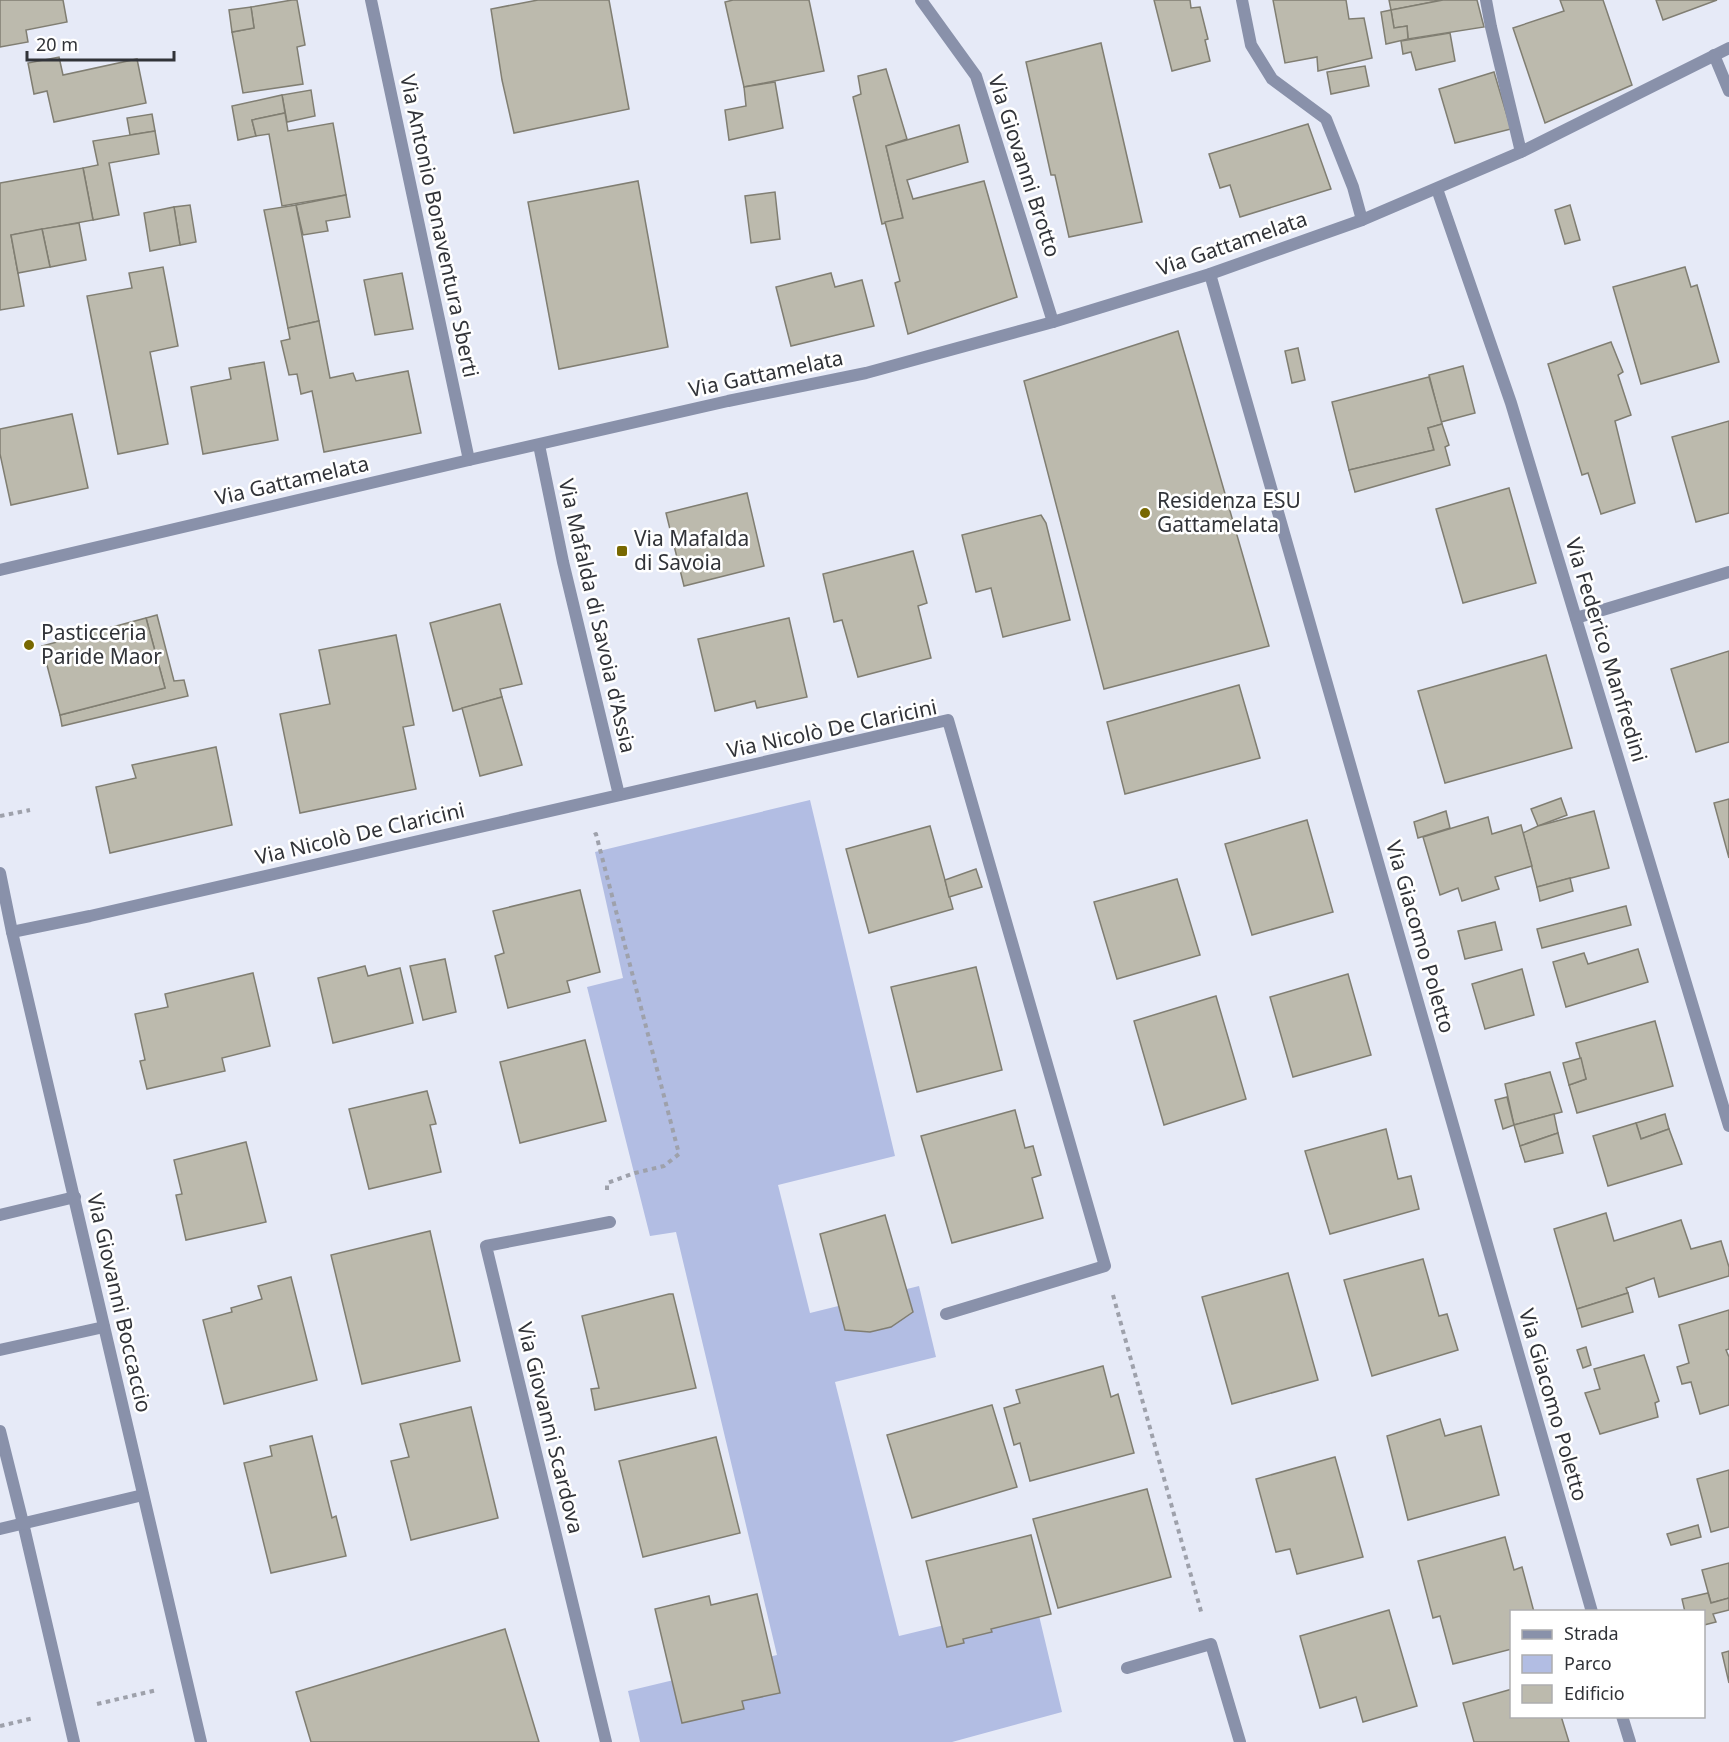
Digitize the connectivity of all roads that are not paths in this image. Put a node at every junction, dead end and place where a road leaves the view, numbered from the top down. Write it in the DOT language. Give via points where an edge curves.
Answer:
graph roads {
  1 [pos="371,0"];
  2 [pos="921,0"];
  3 [pos="1242,0"];
  4 [pos="1486,0"];
  5 [pos="1729,48"];
  6 [pos="1714,55"];
  7 [pos="1729,92"];
  8 [pos="1521,152"];
  9 [pos="1437,189"];
  10 [pos="1362,220"];
  11 [pos="1210,274"];
  12 [pos="1053,322"];
  13 [pos="538,445"];
  14 [pos="469,460"];
  15 [pos="0,570"];
  16 [pos="1729,573"];
  17 [pos="1576,618"];
  18 [pos="619,795"];
  19 [pos="0,873"];
  20 [pos="12,932"];
  21 [pos="1729,1126"];
  22 [pos="75,1197"];
  23 [pos="0,1215"];
  24 [pos="610,1222"];
  25 [pos="946,1314"];
  26 [pos="104,1327"];
  27 [pos="0,1350"];
  28 [pos="0,1431"];
  29 [pos="143,1495"];
  30 [pos="23,1523"];
  31 [pos="0,1528"];
  32 [pos="1592,1610"];
  33 [pos="1127,1668"];
  34 [pos="1623,1718"];
  35 [pos="74,1742"];
  36 [pos="201,1742"];
  37 [pos="606,1742"];
  38 [pos="1240,1742"];
  39 [pos="1629,1742"];
  1 -- 14 [label="street, Via Antonio Bonaventura Sberti"];
  2 -- 12 [label="street, Via Giovanni Brotto" via="976,76"];
  3 -- 10 [label="street" via="1251,45 1272,79 1326,119"];
  4 -- 8 [label="street"];
  5 -- 6 [label="street, Via Gattamelata"];
  6 -- 7 [label="street"];
  6 -- 8 [label="street, Via Gattamelata"];
  8 -- 9 [label="street, Via Gattamelata"];
  9 -- 10 [label="street, Via Gattamelata"];
  9 -- 17 [label="street, Via Federico Manfredini" via="1511,404"];
  10 -- 11 [label="street, Via Gattamelata"];
  11 -- 12 [label="street, Via Gattamelata"];
  11 -- 32 [label="street, Via Giacomo Poletto"];
  12 -- 13 [label="street, Via Gattamelata" via="866,373"];
  13 -- 14 [label="street, Via Gattamelata"];
  13 -- 18 [label="street, Via Mafalda di Savoia d'Assia"];
  14 -- 15 [label="street, Via Gattamelata"];
  16 -- 17 [label="street"];
  17 -- 21 [label="street, Via Federico Manfredini"];
  18 -- 20 [label="street, Via Nicolò De Claricini"];
  18 -- 25 [label="street, Via Nicolò De Claricini" via="948,720 1105,1266"];
  19 -- 20 [label="street, Via Giovanni Boccaccio"];
  20 -- 22 [label="street, Via Giovanni Boccaccio"];
  22 -- 23 [label="street"];
  22 -- 26 [label="street, Via Giovanni Boccaccio"];
  24 -- 37 [label="street, Via Giovanni Scardova" via="486,1246"];
  26 -- 27 [label="street"];
  26 -- 29 [label="street, Via Giovanni Boccaccio"];
  28 -- 30 [label="street"];
  29 -- 30 [label="street"];
  29 -- 36 [label="street, Via Giovanni Boccaccio"];
  30 -- 31 [label="street"];
  30 -- 35 [label="street"];
  33 -- 38 [label="street" via="1210,1644"];
  34 -- 39 [label="street"];
}
